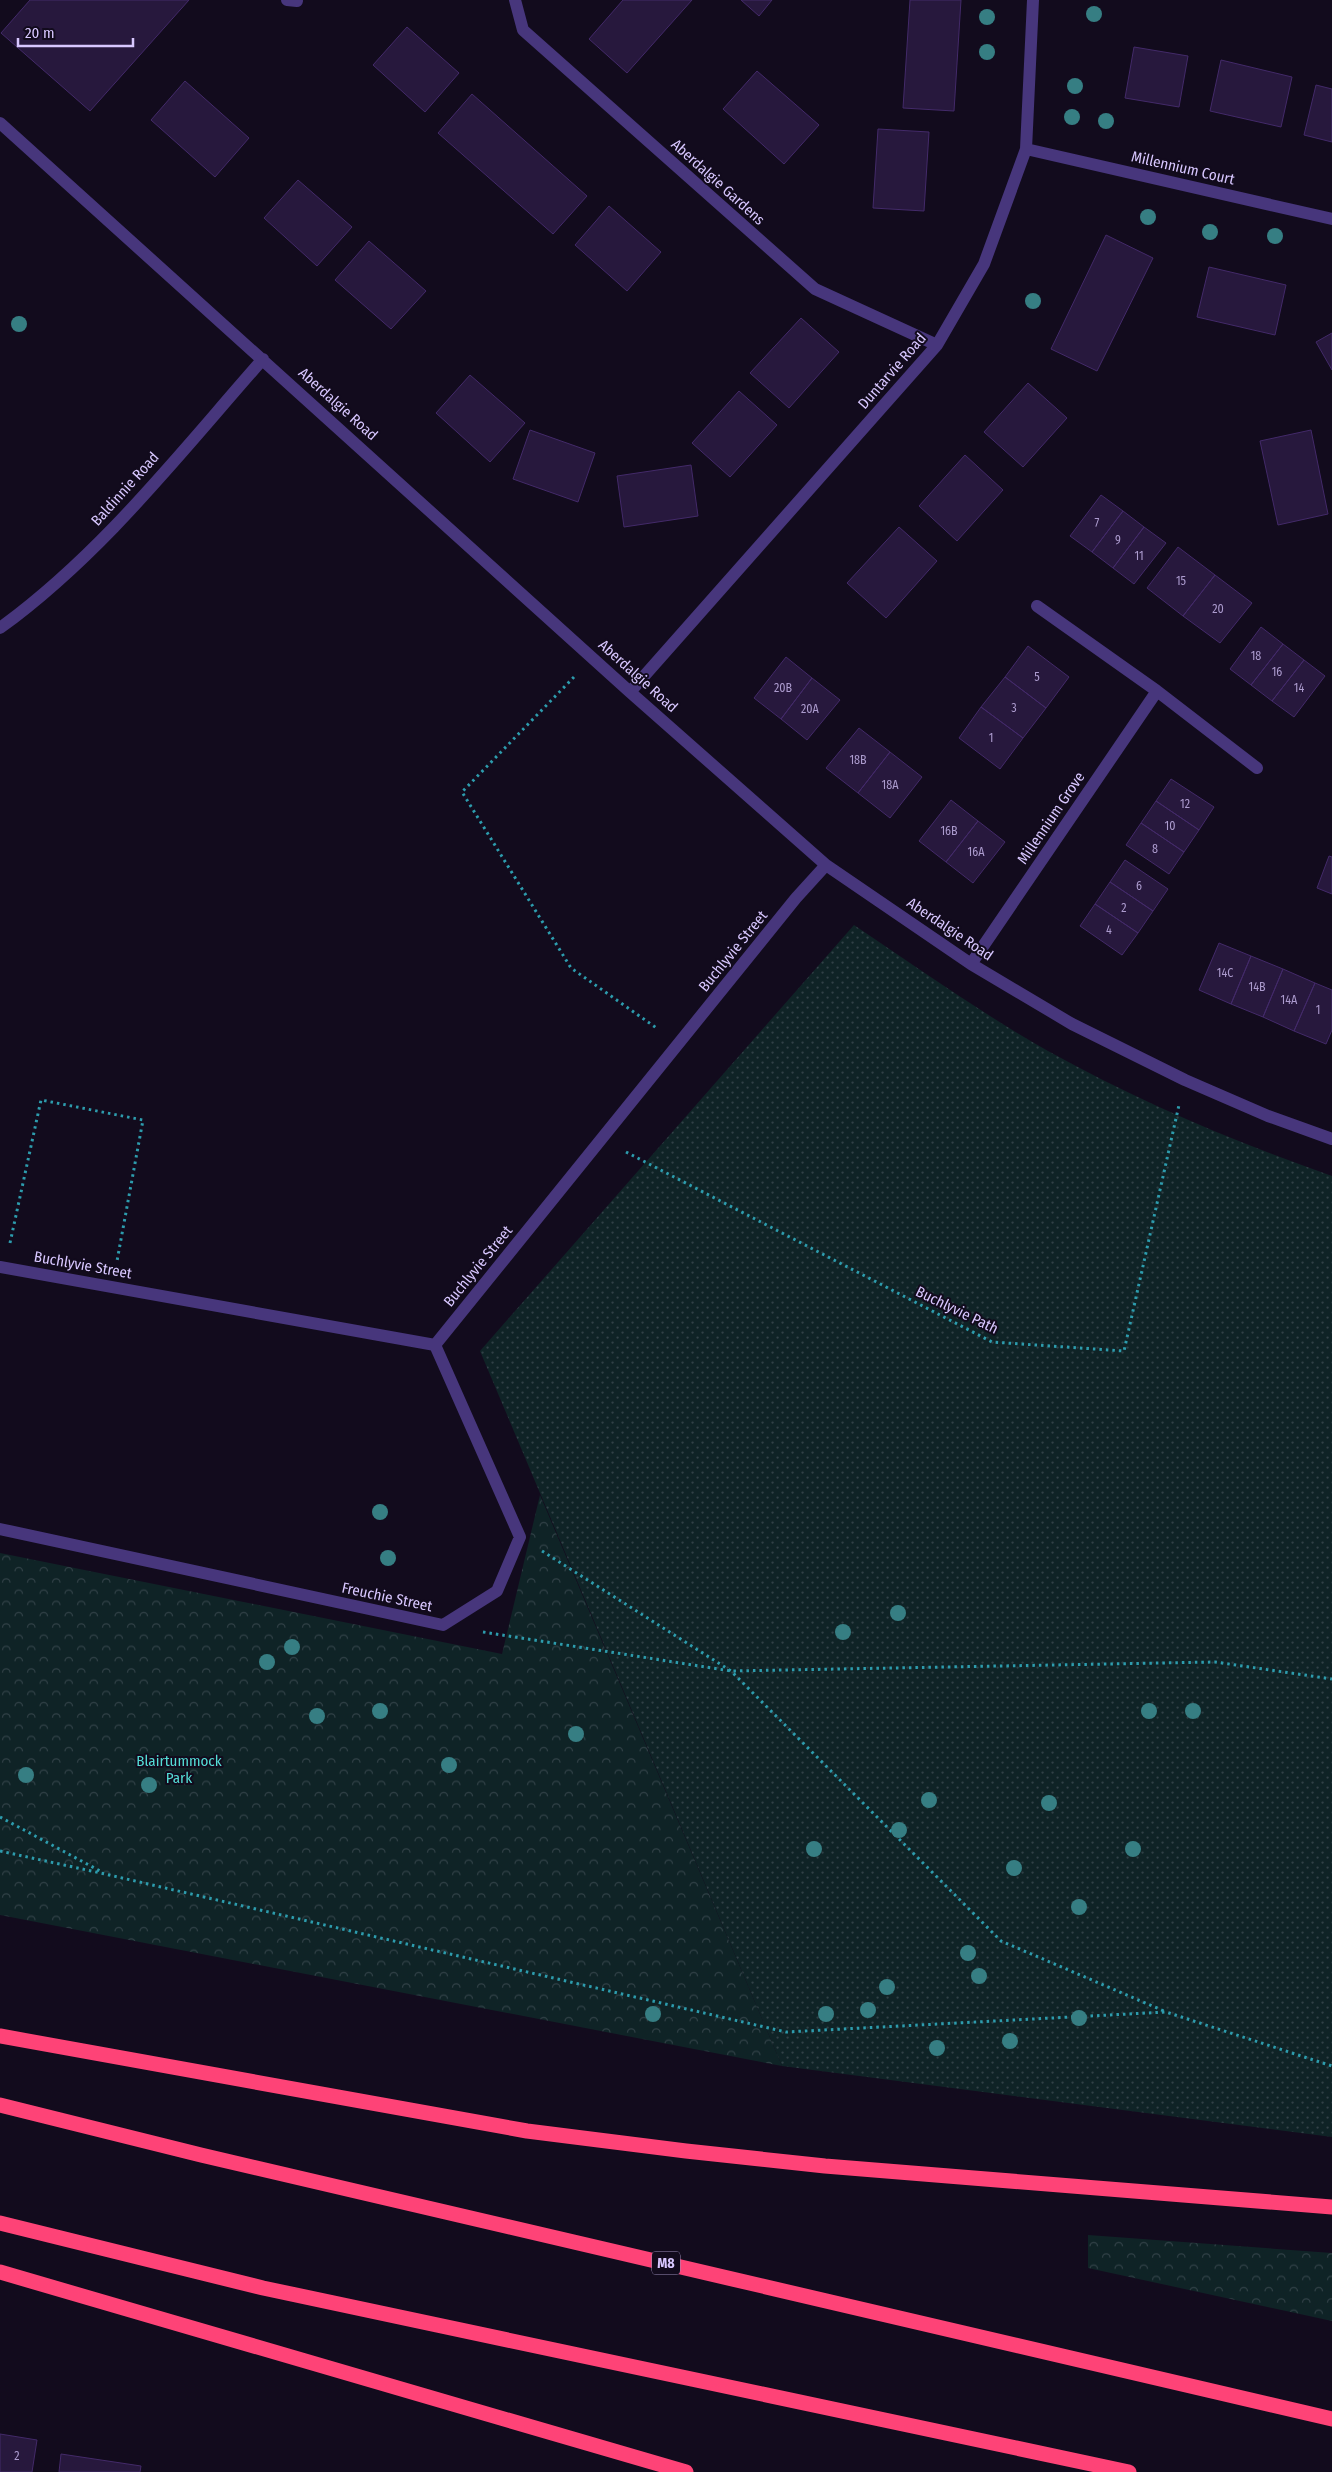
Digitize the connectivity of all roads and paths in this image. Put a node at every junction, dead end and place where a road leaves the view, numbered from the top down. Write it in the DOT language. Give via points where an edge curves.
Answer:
graph roads {
  1 [pos="514,0"];
  2 [pos="1033,0"];
  3 [pos="0,123"];
  4 [pos="1026,149"];
  5 [pos="1332,219"];
  6 [pos="937,345"];
  7 [pos="263,359"];
  8 [pos="1038,606"];
  9 [pos="0,628"];
  10 [pos="593,657"];
  11 [pos="1157,691"];
  12 [pos="630,692"];
  13 [pos="1257,768"];
  14 [pos="826,865"];
  15 [pos="971,964"];
  16 [pos="679,1043"];
  17 [pos="1184,1080"];
  18 [pos="602,1139"];
  19 [pos="1332,1139"];
  20 [pos="2,1268"];
  21 [pos="112,1287"];
  22 [pos="435,1345"];
  23 [pos="0,1528"];
  24 [pos="520,1537"];
  25 [pos="443,1625"];
  26 [pos="731,1671"];
  27 [pos="1332,1678"];
  28 [pos="0,1817"];
  29 [pos="0,1851"];
  30 [pos="104,1874"];
  31 [pos="1166,2012"];
  32 [pos="0,2036"];
  33 [pos="1332,2066"];
  34 [pos="0,2105"];
  35 [pos="1332,2207"];
  36 [pos="0,2222"];
  37 [pos="0,2272"];
  38 [pos="1332,2419"];
  39 [pos="686,2472"];
  40 [pos="1129,2472"];
  1 -- 6 [label="street, Aberdalgie Gardens" via="522,30 815,289"];
  2 -- 4 [label="street, Duntarvie Road"];
  3 -- 7 [label="street, Aberdalgie Road"];
  4 -- 5 [label="street, Millennium Court"];
  4 -- 6 [label="street, Duntarvie Road" via="984,264"];
  6 -- 12 [label="street, Duntarvie Road"];
  7 -- 9 [label="street, Baldinnie Road" via="85,558 44,596"];
  7 -- 10 [label="street, Aberdalgie Road"];
  8 -- 11 [label="street"];
  10 -- 12 [label="street, Aberdalgie Road"];
  10 -- 16 [label="path" via="462,792 571,968"];
  11 -- 13 [label="street"];
  11 -- 15 [label="street, Millennium Grove"];
  12 -- 14 [label="street, Aberdalgie Road"];
  14 -- 15 [label="street, Aberdalgie Road"];
  14 -- 16 [label="street, Buchlyvie Street"];
  15 -- 17 [label="street, Aberdalgie Road" via="1072,1024"];
  16 -- 18 [label="street, Buchlyvie Street"];
  17 -- 18 [label="path, Buchlyvie Path" via="1124,1351 992,1342"];
  17 -- 19 [label="street, Aberdalgie Road"];
  18 -- 22 [label="street, Buchlyvie Street"];
  20 -- 21 [label="street, Buchlyvie Street"];
  20 -- 21 [label="path" via="41,1100 143,1120"];
  21 -- 22 [label="street, Buchlyvie Street"];
  22 -- 24 [label="street"];
  23 -- 25 [label="street, Freuchie Street"];
  24 -- 25 [label="street, Freuchie Street" via="497,1591"];
  24 -- 26 [label="path"];
  25 -- 26 [label="path"];
  26 -- 27 [label="path" via="1215,1662"];
  26 -- 31 [label="path" via="1001,1941"];
  28 -- 30 [label="path"];
  29 -- 30 [label="path"];
  30 -- 31 [label="path" via="786,2032"];
  31 -- 33 [label="path"];
  32 -- 35 [label="highway" via="527,2131 825,2166"];
  34 -- 38 [label="highway, M8" via="230,2162"];
  36 -- 40 [label="highway" via="263,2288"];
  37 -- 39 [label="highway"];
}
